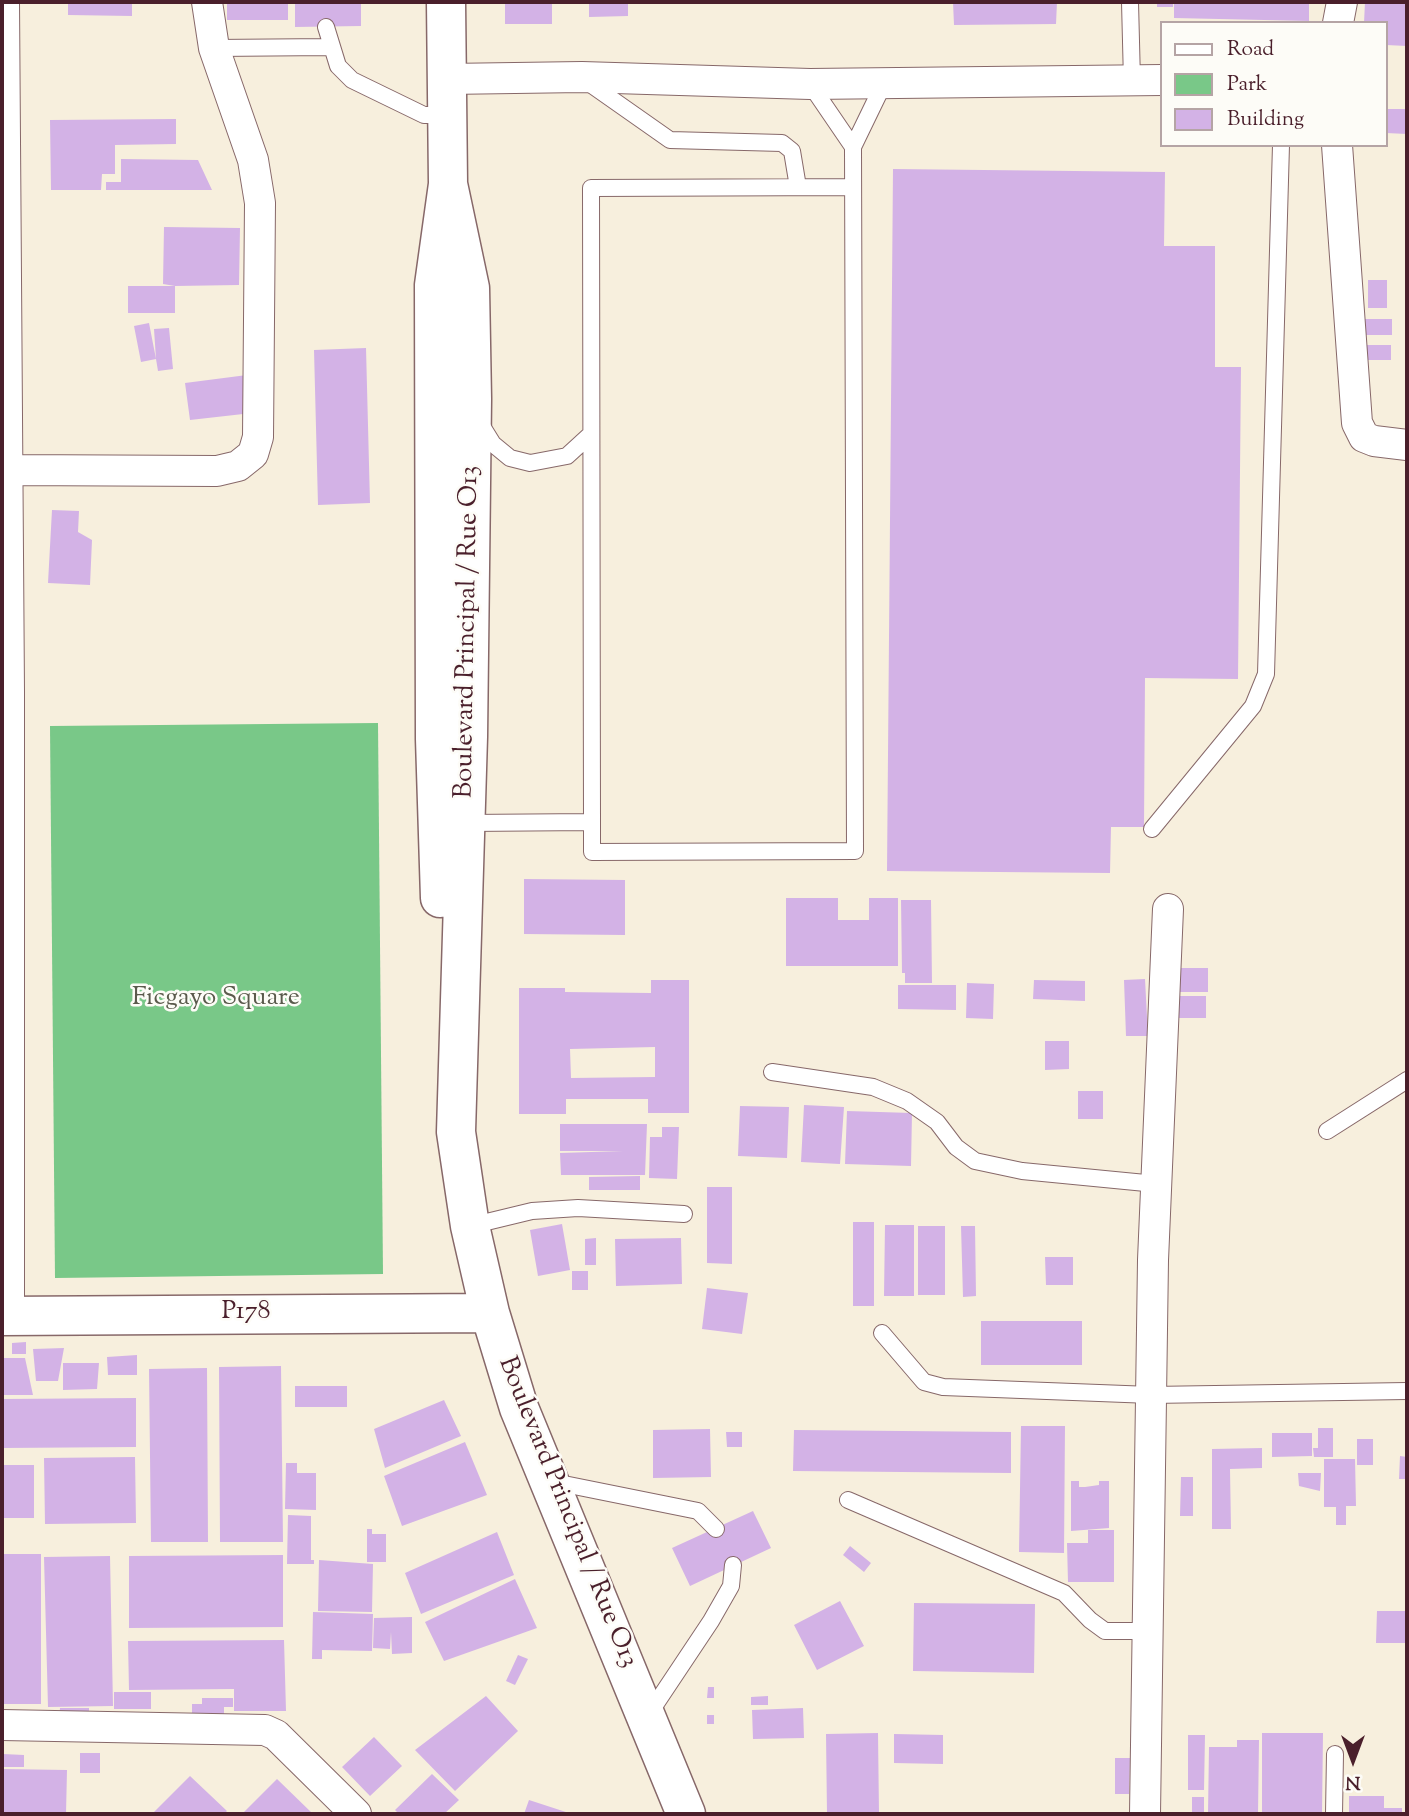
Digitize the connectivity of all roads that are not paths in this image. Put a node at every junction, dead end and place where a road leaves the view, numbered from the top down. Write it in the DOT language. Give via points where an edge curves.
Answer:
graph roads {
  1 [pos="4,2"];
  2 [pos="208,2"];
  3 [pos="446,2"];
  4 [pos="1130,2"];
  5 [pos="1342,2"];
  6 [pos="1338,21"];
  7 [pos="326,27"];
  8 [pos="330,47"];
  9 [pos="214,48"];
  10 [pos="582,77"];
  11 [pos="1160,80"];
  12 [pos="1132,81"];
  13 [pos="884,83"];
  14 [pos="810,84"];
  15 [pos="447,97"];
  16 [pos="853,147"];
  17 [pos="1281,147"];
  18 [pos="1337,147"];
  19 [pos="448,184"];
  20 [pos="798,187"];
  21 [pos="853,187"];
  22 [pos="472,399"];
  23 [pos="591,434"];
  24 [pos="1407,445"];
  25 [pos="8,470"];
  26 [pos="6,692"];
  27 [pos="592,822"];
  28 [pos="466,823"];
  29 [pos="1152,829"];
  30 [pos="1168,909"];
  31 [pos="772,1072"];
  32 [pos="1407,1080"];
  33 [pos="455,1081"];
  34 [pos="1327,1131"];
  35 [pos="1156,1184"];
  36 [pos="684,1214"];
  37 [pos="470,1226"];
  38 [pos="490,1313"];
  39 [pos="5,1316"];
  40 [pos="882,1333"];
  41 [pos="1407,1391"];
  42 [pos="1151,1395"];
  43 [pos="549,1482"];
  44 [pos="848,1500"];
  45 [pos="716,1529"];
  46 [pos="733,1565"];
  47 [pos="1149,1631"];
  48 [pos="647,1716"];
  49 [pos="2,1725"];
  50 [pos="1335,1754"];
  51 [pos="356,1814"];
  52 [pos="686,1814"];
  53 [pos="1145,1814"];
  54 [pos="1335,1814"];
  1 -- 25 [label="street"];
  2 -- 9 [label="street"];
  3 -- 15 [label="main road, Boulevard Principal / Rue O13"];
  4 -- 12 [label="lane"];
  5 -- 6 [label="street"];
  7 -- 8 [label="lane"];
  8 -- 9 [label="lane"];
  8 -- 15 [label="lane" via="338,66 352,80 424,115"];
  9 -- 25 [label="street" via="253,159 261,203 258,437 253,454 238,466 217,471"];
  10 -- 14 [label="street"];
  10 -- 15 [label="street"];
  10 -- 20 [label="lane" via="670,140 782,143 792,151"];
  11 -- 12 [label="street"];
  12 -- 13 [label="street"];
  13 -- 14 [label="street"];
  13 -- 16 [label="lane"];
  14 -- 16 [label="lane"];
  15 -- 19 [label="main road, Boulevard Principal / Rue O13"];
  16 -- 21 [label="lane"];
  17 -- 29 [label="lane" via="1266,674 1253,706"];
  18 -- 24 [label="street" via="1357,424 1364,437"];
  19 -- 22 [label="main road, Boulevard Principal / Rue O13" via="470,288"];
  19 -- 33 [label="main road, Boulevard Principal / Rue O13" via="434,285 435,738 437,867"];
  20 -- 21 [label="lane"];
  20 -- 23 [label="lane" via="591,188"];
  21 -- 27 [label="lane" via="855,851 592,852"];
  22 -- 23 [label="lane" via="493,444 510,457 530,463 567,456"];
  22 -- 28 [label="main road, Boulevard Principal / Rue O13"];
  23 -- 27 [label="lane"];
  25 -- 26 [label="street"];
  26 -- 39 [label="street"];
  27 -- 28 [label="lane"];
  28 -- 33 [label="main road, Boulevard Principal / Rue O13"];
  30 -- 35 [label="street"];
  31 -- 35 [label="lane" via="873,1087 907,1101 975,1161 1022,1171"];
  32 -- 34 [label="lane"];
  33 -- 37 [label="main road, Boulevard Principal / Rue O13" via="456,1132"];
  35 -- 42 [label="street"];
  36 -- 37 [label="lane" via="578,1208 532,1211"];
  37 -- 38 [label="main road, Boulevard Principal / Rue O13"];
  38 -- 39 [label="main road, P178"];
  38 -- 43 [label="main road, Boulevard Principal / Rue O13" via="519,1408"];
  40 -- 42 [label="lane" via="924,1382 943,1387"];
  41 -- 42 [label="lane"];
  42 -- 47 [label="street"];
  43 -- 45 [label="lane" via="698,1511"];
  43 -- 48 [label="main road, Boulevard Principal / Rue O13"];
  44 -- 47 [label="lane" via="1064,1593 1105,1631"];
  46 -- 48 [label="lane" via="731,1586 712,1621"];
  47 -- 53 [label="street"];
  48 -- 52 [label="main road, Boulevard Principal / Rue O13"];
  49 -- 51 [label="street" via="265,1730 276,1735"];
  50 -- 54 [label="lane"];
}
